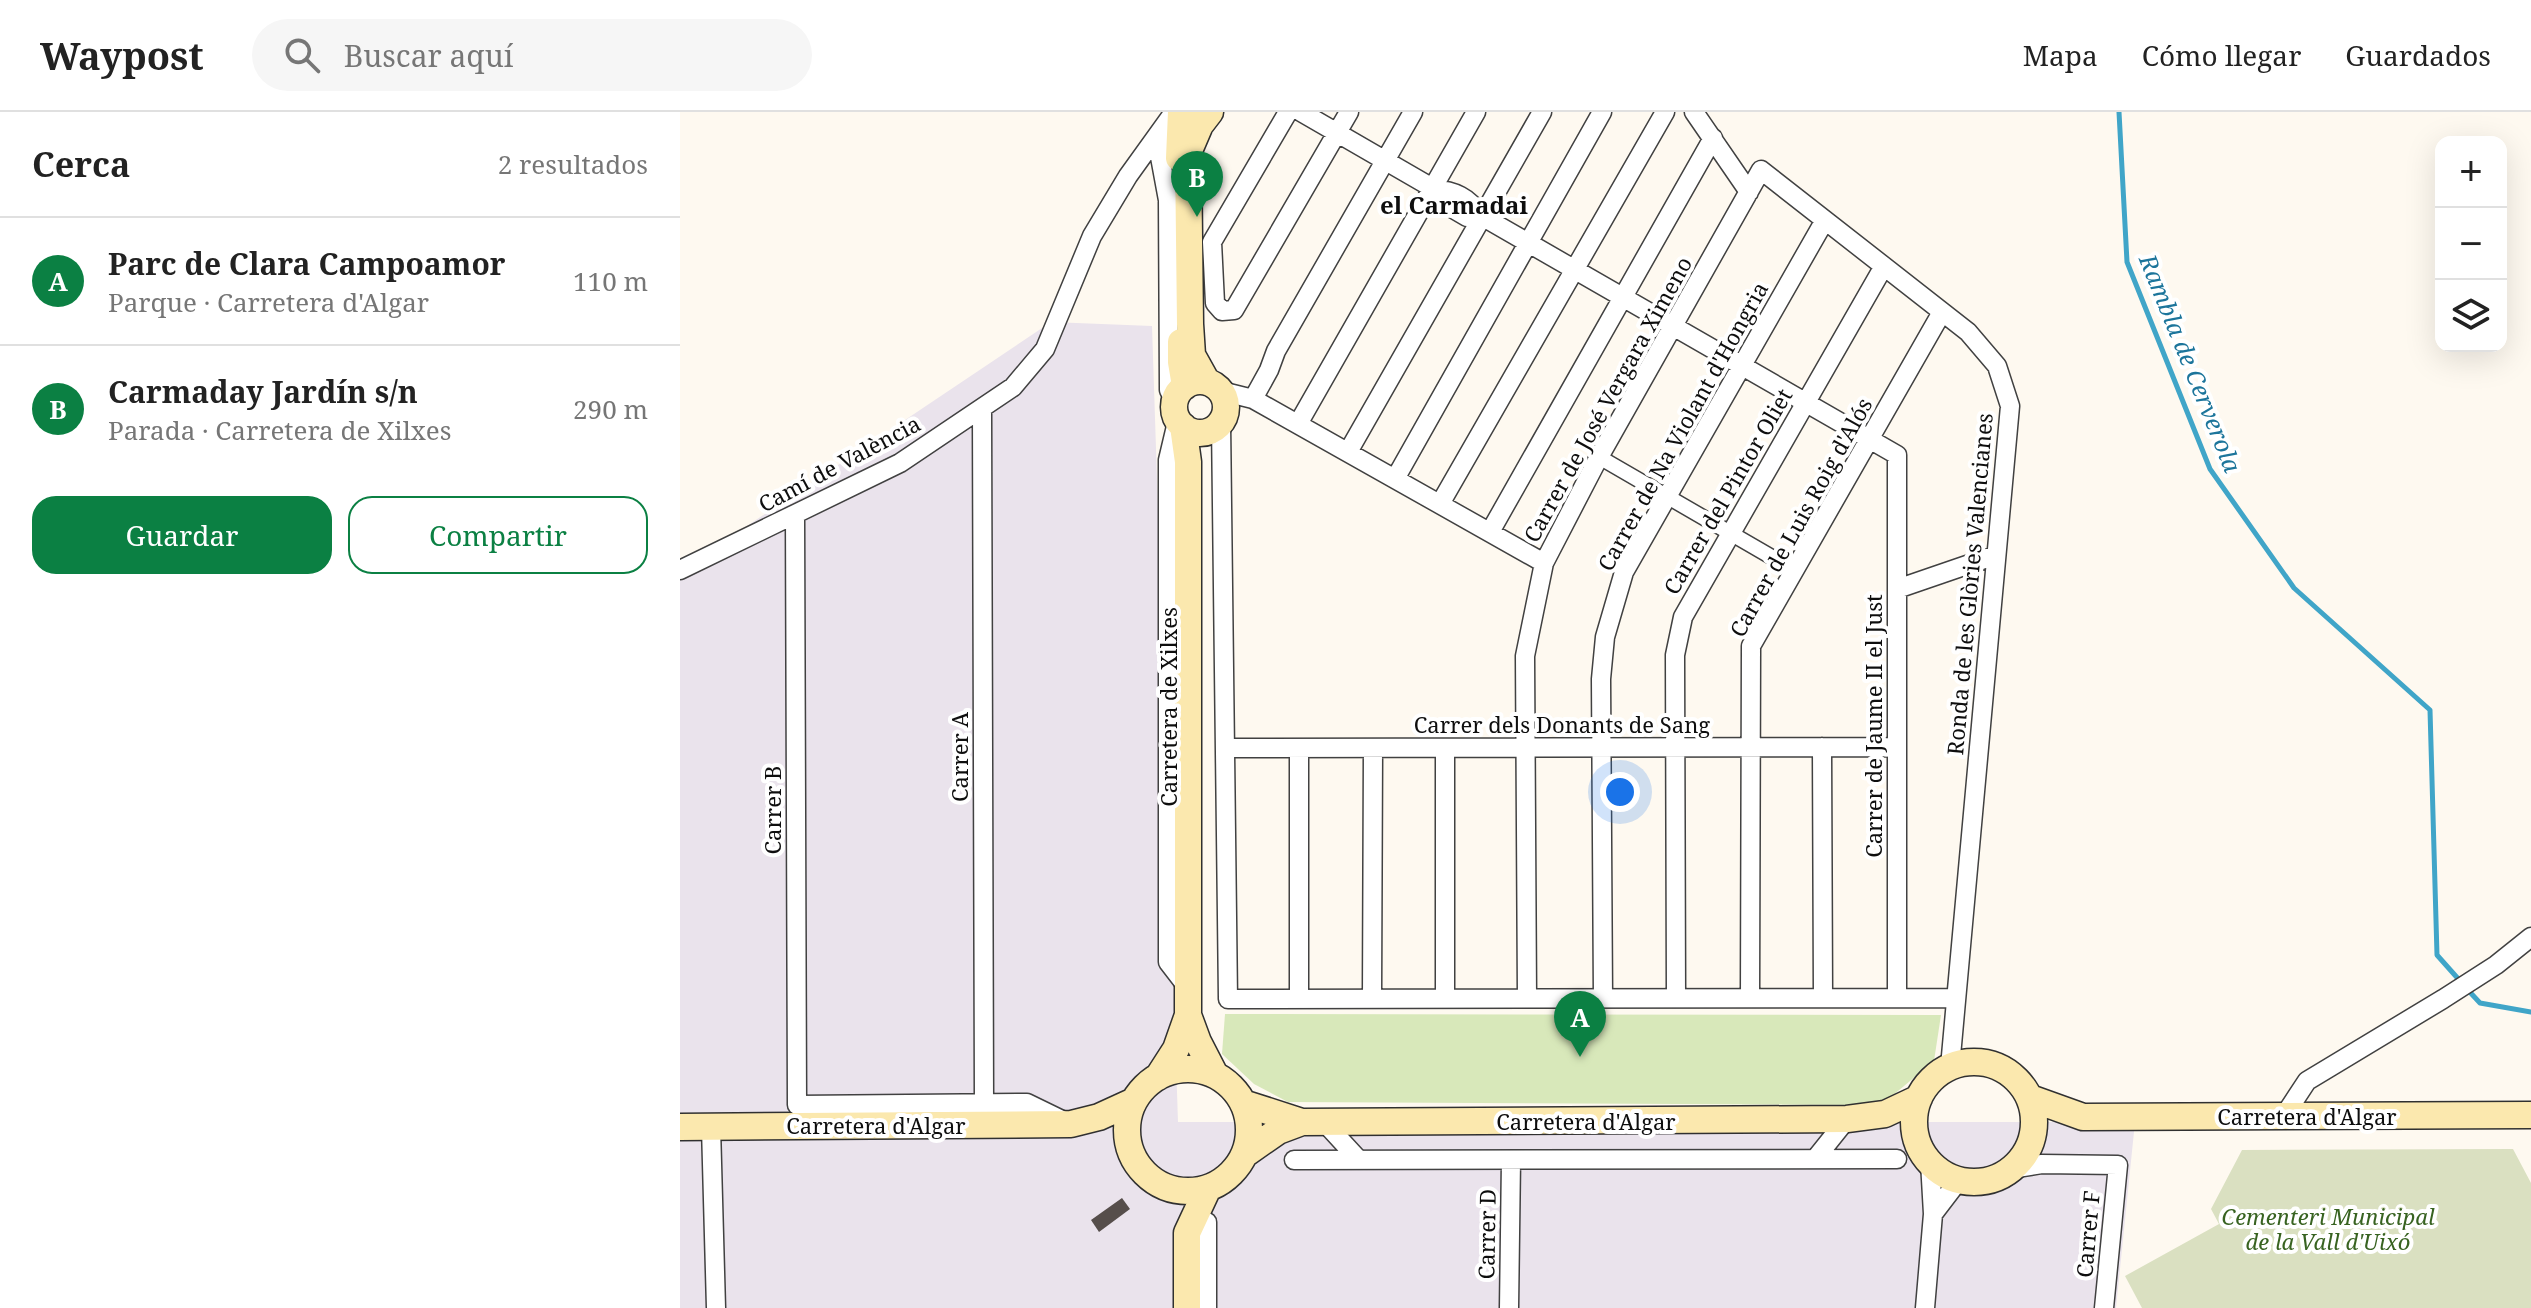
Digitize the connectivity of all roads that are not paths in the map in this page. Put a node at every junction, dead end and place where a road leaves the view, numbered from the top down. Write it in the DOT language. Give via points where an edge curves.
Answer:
graph roads {
  1 [pos="1210,112"];
  2 [pos="1288,112"];
  3 [pos="1301,112"];
  4 [pos="1349,112"];
  5 [pos="1413,112"];
  6 [pos="1476,112"];
  7 [pos="1542,112"];
  8 [pos="1602,112"];
  9 [pos="1665,112"];
  10 [pos="1694,112"];
  11 [pos="1174,115"];
  12 [pos="1337,133"];
  13 [pos="1713,138"];
  14 [pos="1385,160"];
  15 [pos="1761,170"];
  16 [pos="1128,176"];
  17 [pos="1164,176"];
  18 [pos="1434,189"];
  19 [pos="1749,192"];
  20 [pos="1480,215"];
  21 [pos="1825,220"];
  22 [pos="1528,243"];
  23 [pos="1884,266"];
  24 [pos="1575,270"];
  25 [pos="1623,297"];
  26 [pos="1942,312"];
  27 [pos="1673,326"];
  28 [pos="1742,365"];
  29 [pos="1253,399"];
  30 [pos="1806,402"];
  31 [pos="1200,408"];
  32 [pos="982,410"];
  33 [pos="1298,424"];
  34 [pos="1869,439"];
  35 [pos="1348,452"];
  36 [pos="1599,457"];
  37 [pos="1395,479"];
  38 [pos="1667,496"];
  39 [pos="1440,504"];
  40 [pos="795,514"];
  41 [pos="1490,532"];
  42 [pos="1731,533"];
  43 [pos="1996,555"];
  44 [pos="1544,563"];
  45 [pos="680,570"];
  46 [pos="1794,570"];
  47 [pos="1897,589"];
  48 [pos="1750,747"];
  49 [pos="1822,747"];
  50 [pos="1897,747"];
  51 [pos="1226,748"];
  52 [pos="1299,748"];
  53 [pos="1373,748"];
  54 [pos="1445,748"];
  55 [pos="1526,748"];
  56 [pos="1601,748"];
  57 [pos="1676,748"];
  58 [pos="2531,937"];
  59 [pos="1188,988"];
  60 [pos="1445,998"];
  61 [pos="1527,998"];
  62 [pos="1603,998"];
  63 [pos="1676,998"];
  64 [pos="1750,998"];
  65 [pos="1823,998"];
  66 [pos="1897,998"];
  67 [pos="1955,998"];
  68 [pos="1299,999"];
  69 [pos="1372,999"];
  70 [pos="1188,1015"];
  71 [pos="1950,1067"];
  72 [pos="1215,1075"];
  73 [pos="1158,1077"];
  74 [pos="1919,1098"];
  75 [pos="2030,1098"];
  76 [pos="1134,1101"];
  77 [pos="1243,1103"];
  78 [pos="984,1104"];
  79 [pos="797,1105"];
  80 [pos="2531,1115"];
  81 [pos="2284,1116"];
  82 [pos="2083,1117"];
  83 [pos="1851,1119"];
  84 [pos="1313,1122"];
  85 [pos="1071,1124"];
  86 [pos="680,1127"];
  87 [pos="711,1127"];
  88 [pos="2031,1142"];
  89 [pos="1131,1153"];
  90 [pos="1924,1153"];
  91 [pos="1245,1154"];
  92 [pos="1815,1159"];
  93 [pos="1897,1159"];
  94 [pos="1294,1160"];
  95 [pos="1359,1160"];
  96 [pos="1511,1160"];
  97 [pos="2011,1169"];
  98 [pos="1959,1180"];
  99 [pos="1161,1185"];
  100 [pos="1208,1188"];
  101 [pos="1933,1214"];
  102 [pos="1197,1228"];
  103 [pos="716,1308"];
  104 [pos="1187,1308"];
  105 [pos="1207,1308"];
  106 [pos="1509,1308"];
  107 [pos="1925,1308"];
  108 [pos="2104,1308"];
  1 -- 31 [label="main road, Carretera de Xilxes" via="1188,153 1191,340"];
  2 -- 12 [label="street" via="1212,242 1215,303 1222,311 1234,310"];
  3 -- 12 [label="street"];
  4 -- 12 [label="street"];
  5 -- 14 [label="street"];
  6 -- 18 [label="street"];
  7 -- 20 [label="street"];
  8 -- 22 [label="street"];
  9 -- 24 [label="street"];
  10 -- 13 [label="street"];
  11 -- 16 [label="street, Camí de València"];
  11 -- 17 [label="street, Carretera de Xilxes" via="1158,146"];
  11 -- 31 [label="main road, Carretera de Xilxes" via="1181,362"];
  12 -- 14 [label="street"];
  13 -- 19 [label="street"];
  13 -- 25 [label="street"];
  14 -- 18 [label="street"];
  14 -- 29 [label="street"];
  15 -- 19 [label="street, Carrer de José Vergara Ximeno"];
  15 -- 21 [label="street, Ronda de les Glòries Valencianes"];
  16 -- 17 [label="street"];
  16 -- 32 [label="street, Camí de València" via="1092,236 1045,349 1013,387"];
  17 -- 31 [label="street, Carretera de Xilxes" via="1169,390"];
  18 -- 20 [label="street" via="1443,203 1467,217"];
  18 -- 33 [label="street"];
  19 -- 27 [label="street, Carrer de José Vergara Ximeno"];
  20 -- 22 [label="street"];
  20 -- 35 [label="street"];
  21 -- 23 [label="street, Ronda de les Glòries Valencianes"];
  21 -- 28 [label="street, Carrer de Na Violant d'Hongria"];
  22 -- 24 [label="street"];
  22 -- 37 [label="street"];
  23 -- 26 [label="street, Ronda de les Glòries Valencianes"];
  23 -- 30 [label="street, Carrer del Pintor Oliet"];
  24 -- 25 [label="street"];
  24 -- 39 [label="street"];
  25 -- 27 [label="street"];
  25 -- 41 [label="street"];
  26 -- 34 [label="street, Carrer de Luis Roig d'Alós"];
  26 -- 43 [label="street, Ronda de les Glòries Valencianes" via="1997,366 2010,406"];
  27 -- 28 [label="street"];
  27 -- 36 [label="street, Carrer de José Vergara Ximeno"];
  28 -- 30 [label="street"];
  28 -- 38 [label="street, Carrer de Na Violant d'Hongria"];
  29 -- 31 [label="street"];
  29 -- 33 [label="street"];
  30 -- 34 [label="street"];
  30 -- 42 [label="street, Carrer del Pintor Oliet"];
  31 -- 51 [label="street, Carretera de Xilxes"];
  31 -- 59 [label="main road, Carretera de Xilxes" via="1188,462"];
  31 -- 59 [label="street, Carretera de Xilxes" via="1168,460 1168,962"];
  32 -- 40 [label="street, Camí de València" via="900,463"];
  32 -- 78 [label="street, Carrer A"];
  33 -- 35 [label="street"];
  34 -- 46 [label="street, Carrer de Luis Roig d'Alós"];
  34 -- 47 [label="street, Carrer de Jaume II el Just" via="1897,455"];
  35 -- 37 [label="street"];
  36 -- 38 [label="street"];
  36 -- 44 [label="street, Carrer de José Vergara Ximeno"];
  37 -- 39 [label="street"];
  38 -- 42 [label="street"];
  38 -- 56 [label="street, Carrer de Na Violant d'Hongria" via="1624,572 1605,637"];
  39 -- 41 [label="street"];
  40 -- 45 [label="street, Camí de València"];
  40 -- 79 [label="street, Carrer B"];
  41 -- 44 [label="street"];
  42 -- 46 [label="street"];
  42 -- 57 [label="street, Carrer del Pintor Oliet" via="1683,617 1675,655"];
  43 -- 47 [label="street"];
  43 -- 67 [label="street, Ronda de les Glòries Valencianes"];
  44 -- 55 [label="street, Carrer de José Vergara Ximeno" via="1525,656"];
  46 -- 48 [label="street, Carrer de Luis Roig d'Alós" via="1751,646"];
  47 -- 50 [label="street, Carrer de Jaume II el Just"];
  48 -- 49 [label="street, Carrer dels Donants de Sang"];
  48 -- 57 [label="street, Carrer dels Donants de Sang"];
  48 -- 64 [label="street, Carrer de Luis Roig d'Alós"];
  49 -- 50 [label="street, Carrer dels Donants de Sang"];
  49 -- 65 [label="street"];
  50 -- 66 [label="street, Carrer de Jaume II el Just"];
  51 -- 52 [label="street, Carrer dels Donants de Sang"];
  51 -- 68 [label="street, Carretera de Xilxes" via="1228,999"];
  52 -- 53 [label="street, Carrer dels Donants de Sang"];
  52 -- 68 [label="street"];
  53 -- 54 [label="street, Carrer dels Donants de Sang"];
  53 -- 69 [label="street"];
  54 -- 55 [label="street, Carrer dels Donants de Sang"];
  54 -- 60 [label="street"];
  55 -- 56 [label="street, Carrer dels Donants de Sang"];
  55 -- 61 [label="street, Carrer de José Vergara Ximeno"];
  56 -- 57 [label="street, Carrer dels Donants de Sang"];
  56 -- 62 [label="street, Carrer de Na Violant d'Hongria"];
  57 -- 63 [label="street, Carrer del Pintor Oliet"];
  58 -- 81 [label="street" via="2496,965 2307,1081"];
  59 -- 70 [label="main road, Carretera de Xilxes"];
  60 -- 61 [label="street"];
  60 -- 69 [label="street"];
  61 -- 62 [label="street"];
  62 -- 63 [label="street"];
  63 -- 64 [label="street"];
  64 -- 65 [label="street"];
  65 -- 66 [label="street"];
  66 -- 67 [label="street"];
  67 -- 71 [label="street, Ronda de les Glòries Valencianes"];
  68 -- 69 [label="street"];
  70 -- 72 [label="main road, Carretera de Xilxes"];
  70 -- 73 [label="main road, Carretera de Xilxes" via="1176,1049"];
  71 -- 74 [label="main road" via="1937,1074"];
  71 -- 75 [label="main road" via="1987,1063 2005,1070"];
  72 -- 73 [label="main road" via="1177,1070"];
  72 -- 77 [label="main road"];
  73 -- 76 [label="main road"];
  74 -- 83 [label="main road, Carretera d'Algar" via="1885,1114"];
  74 -- 90 [label="main road" via="1914,1128"];
  75 -- 82 [label="main road, Carretera d'Algar"];
  75 -- 88 [label="main road"];
  76 -- 85 [label="main road, Carretera d'Algar"];
  76 -- 89 [label="main road" via="1128,1117"];
  77 -- 84 [label="main road, Carretera d'Algar"];
  77 -- 91 [label="main road" via="1249,1120"];
  78 -- 79 [label="street, Carretera d'Algar"];
  78 -- 85 [label="street, Carretera d'Algar" via="1027,1103"];
  80 -- 81 [label="main road, Carretera d'Algar"];
  81 -- 82 [label="main road, Carretera d'Algar"];
  82 -- 88 [label="main road, Carretera d'Algar"];
  83 -- 84 [label="main road, Carretera d'Algar"];
  83 -- 90 [label="main road, Carretera d'Algar" via="1885,1126"];
  83 -- 92 [label="street"];
  84 -- 91 [label="main road, Carretera d'Algar" via="1278,1131"];
  84 -- 95 [label="street, Carretera d'Algar"];
  85 -- 87 [label="main road, Carretera d'Algar"];
  85 -- 89 [label="main road, Carretera d'Algar" via="1106,1133"];
  86 -- 87 [label="main road, Carretera d'Algar"];
  87 -- 103 [label="street"];
  88 -- 97 [label="main road"];
  89 -- 99 [label="main road"];
  90 -- 98 [label="main road" via="1943,1173"];
  90 -- 101 [label="street"];
  91 -- 100 [label="main road" via="1224,1181"];
  92 -- 93 [label="street, Carretera d'Algar"];
  92 -- 96 [label="street, Carretera d'Algar"];
  94 -- 95 [label="street, Carretera d'Algar"];
  95 -- 96 [label="street, Carretera d'Algar"];
  96 -- 106 [label="street, Carrer D"];
  97 -- 98 [label="main road" via="1977,1182"];
  97 -- 108 [label="street, Carrer F" via="2118,1165"];
  98 -- 101 [label="street"];
  99 -- 100 [label="main road" via="1193,1192"];
  99 -- 102 [label="main road"];
  100 -- 102 [label="main road"];
  101 -- 107 [label="street"];
  102 -- 104 [label="main road"];
  102 -- 105 [label="street"];
}
